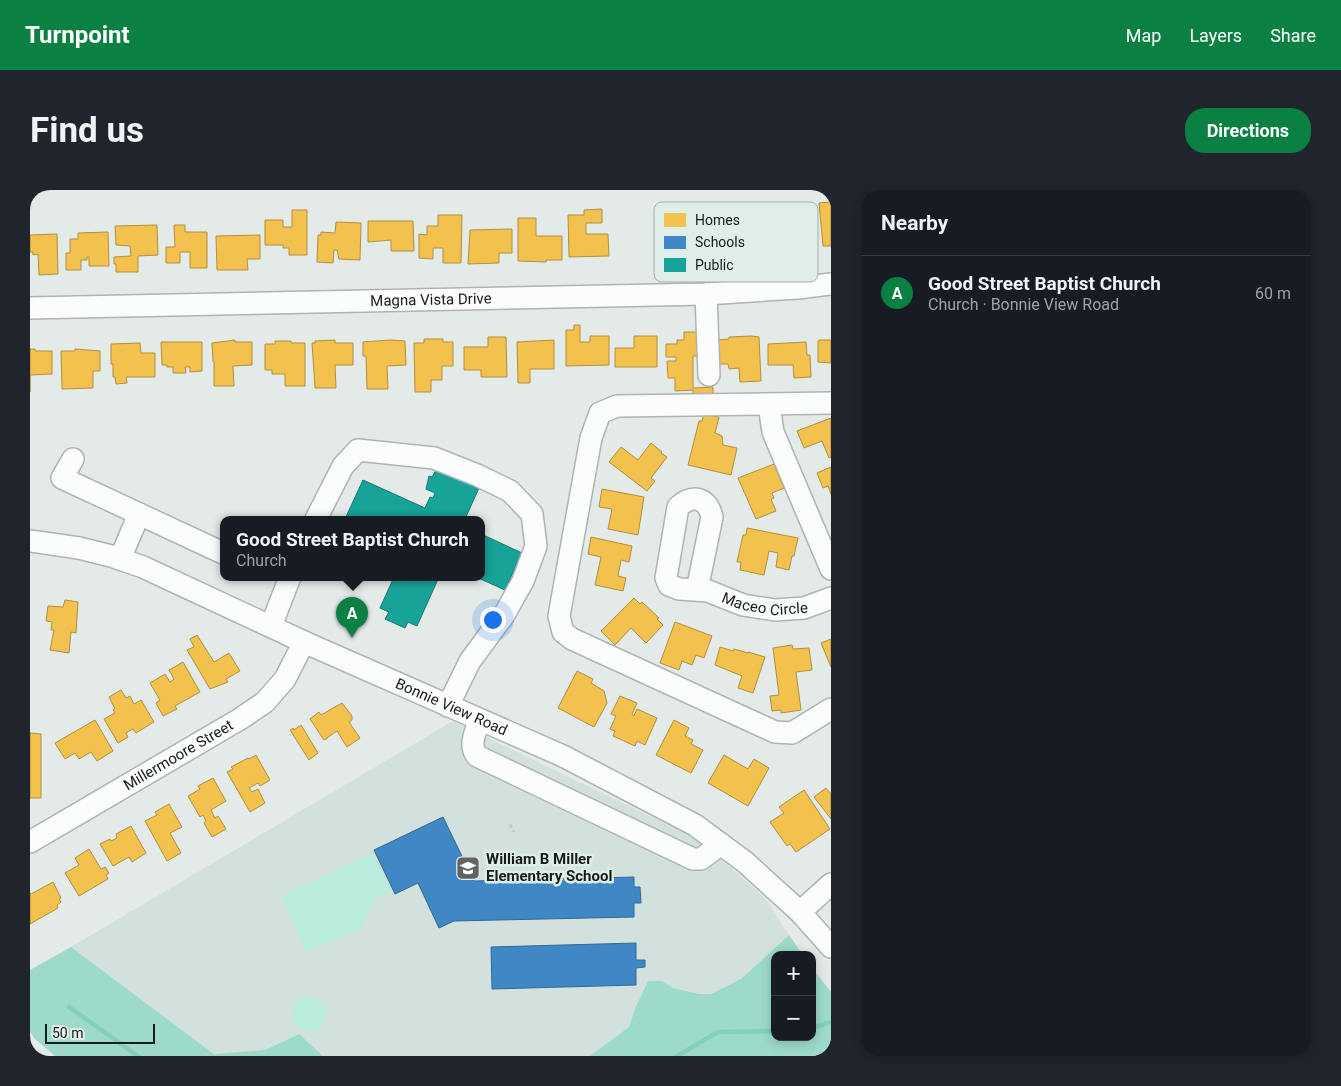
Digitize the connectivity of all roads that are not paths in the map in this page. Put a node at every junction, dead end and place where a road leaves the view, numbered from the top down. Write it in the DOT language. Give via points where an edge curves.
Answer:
graph roads {
  1 [pos="831,284"];
  2 [pos="706,294"];
  3 [pos="30,308"];
  4 [pos="709,375"];
  5 [pos="831,403"];
  6 [pos="769,404"];
  7 [pos="73,459"];
  8 [pos="139,514"];
  9 [pos="318,516"];
  10 [pos="30,541"];
  11 [pos="220,552"];
  12 [pos="120,559"];
  13 [pos="831,569"];
  14 [pos="283,581"];
  15 [pos="697,590"];
  16 [pos="831,598"];
  17 [pos="271,626"];
  18 [pos="304,642"];
  19 [pos="448,706"];
  20 [pos="831,709"];
  21 [pos="480,720"];
  22 [pos="30,842"];
  23 [pos="721,844"];
  24 [pos="831,884"];
  25 [pos="800,912"];
  26 [pos="831,947"];
  1 -- 2 [label="street, Magna Vista Drive"];
  2 -- 3 [label="street, Magna Vista Drive"];
  2 -- 4 [label="street"];
  5 -- 6 [label="street"];
  6 -- 13 [label="street" via="773,432"];
  6 -- 20 [label="street" via="617,406 600,413 591,438 558,616 563,632 572,639 775,732 792,733"];
  7 -- 8 [label="street" via="62,478"];
  8 -- 11 [label="street"];
  8 -- 12 [label="street"];
  9 -- 19 [label="street" via="343,466 358,450 434,458 510,491 532,514 536,546 523,581 504,615 470,661"];
  10 -- 12 [label="street, Bonnie View Road" via="79,548"];
  12 -- 17 [label="street, Bonnie View Road"];
  14 -- 17 [label="street"];
  15 -- 16 [label="street, Maceo Circle" via="743,605 775,610 804,608"];
  17 -- 18 [label="street, Bonnie View Road"];
  18 -- 19 [label="street, Bonnie View Road"];
  18 -- 22 [label="street, Millermoore Street" via="285,680 265,702"];
  19 -- 21 [label="street, Bonnie View Road"];
  21 -- 23 [label="street, Bonnie View Road" via="564,756 695,825"];
  21 -- 23 [label="street" via="473,742 477,756 693,859 701,859"];
  23 -- 25 [label="street, Bonnie View Road"];
  24 -- 25 [label="street"];
  25 -- 26 [label="street, Bonnie View Road"];
}
